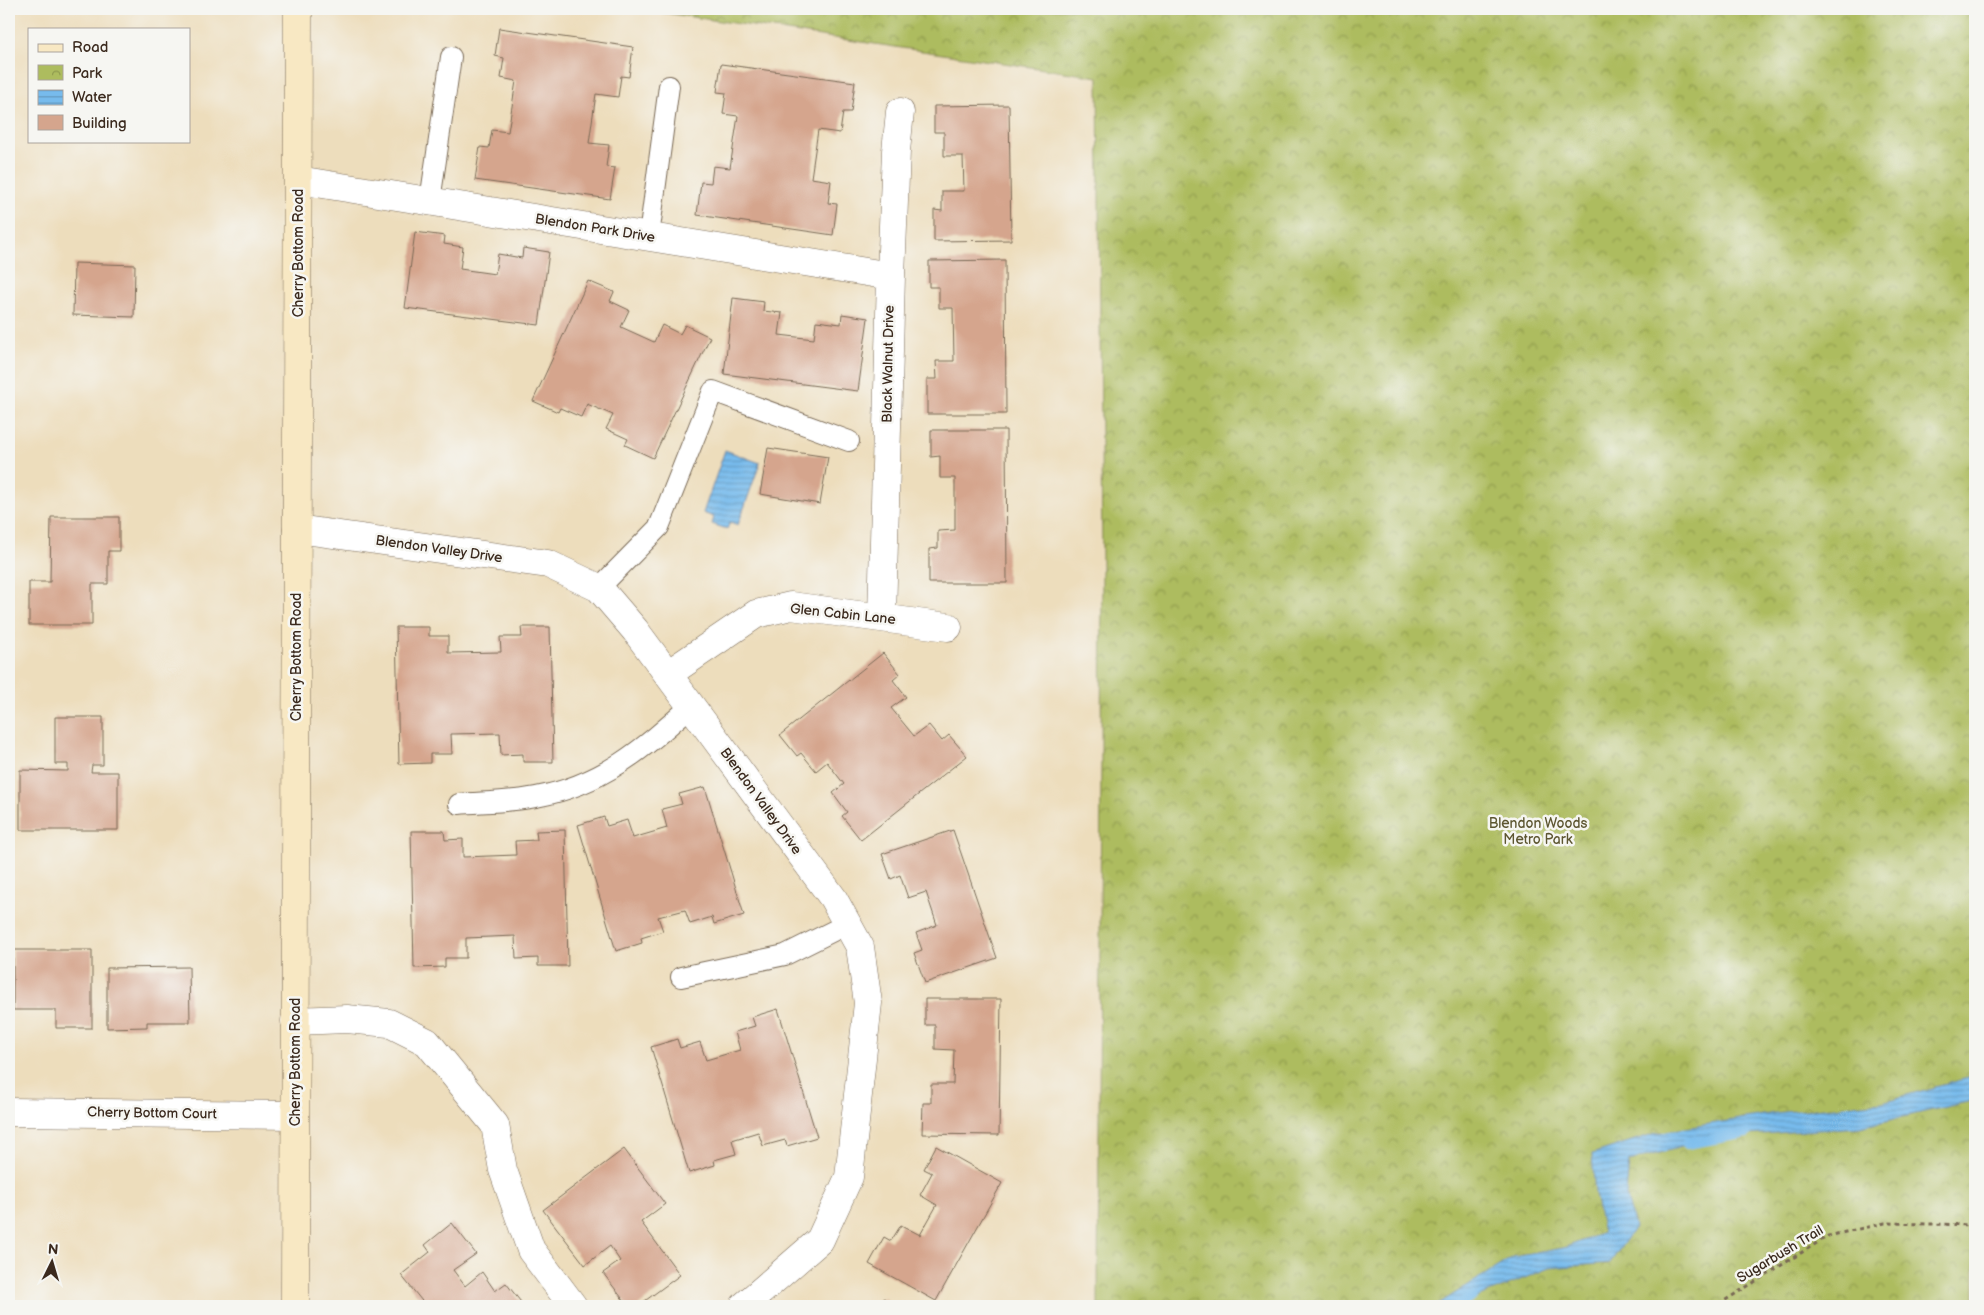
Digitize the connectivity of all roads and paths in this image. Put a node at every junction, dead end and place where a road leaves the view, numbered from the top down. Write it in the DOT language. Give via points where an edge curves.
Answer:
graph roads {
  1 [pos="298,9"];
  2 [pos="451,57"];
  3 [pos="668,86"];
  4 [pos="900,112"];
  5 [pos="298,180"];
  6 [pos="430,201"];
  7 [pos="649,236"];
  8 [pos="891,276"];
  9 [pos="850,441"];
  10 [pos="297,529"];
  11 [pos="599,588"];
  12 [pos="882,617"];
  13 [pos="948,627"];
  14 [pos="668,674"];
  15 [pos="691,706"];
  16 [pos="460,804"];
  17 [pos="847,924"];
  18 [pos="681,977"];
  19 [pos="295,1022"];
  20 [pos="9,1112"];
  21 [pos="295,1115"];
  22 [pos="1975,1225"];
  23 [pos="295,1306"];
  24 [pos="573,1306"];
  25 [pos="744,1306"];
  26 [pos="1720,1306"];
  1 -- 5 [label="main road, Cherry Bottom Road"];
  2 -- 6 [label="lane"];
  3 -- 7 [label="lane"];
  4 -- 8 [label="street, Black Walnut Drive"];
  5 -- 6 [label="street, Blendon Park Drive"];
  5 -- 10 [label="main road, Cherry Bottom Road"];
  6 -- 7 [label="street, Blendon Park Drive"];
  7 -- 8 [label="street, Blendon Park Drive"];
  8 -- 12 [label="street, Black Walnut Drive"];
  9 -- 11 [label="lane" via="713,391 659,527"];
  10 -- 11 [label="street, Blendon Valley Drive" via="548,564"];
  10 -- 19 [label="main road, Cherry Bottom Road"];
  11 -- 14 [label="street, Blendon Valley Drive"];
  12 -- 13 [label="street, Glen Cabin Lane"];
  12 -- 14 [label="street, Glen Cabin Lane" via="790,606 756,614"];
  14 -- 15 [label="street, Blendon Valley Drive"];
  15 -- 16 [label="lane" via="643,749 602,774 535,797"];
  15 -- 17 [label="street, Blendon Valley Drive" via="833,898"];
  17 -- 18 [label="lane" via="785,955"];
  17 -- 25 [label="street, Blendon Valley Drive" via="860,947 868,1003 848,1177 820,1240"];
  19 -- 21 [label="main road, Cherry Bottom Road"];
  19 -- 24 [label="street" via="347,1020 390,1023 427,1042 495,1125 503,1170 531,1250"];
  20 -- 21 [label="street, Cherry Bottom Court"];
  21 -- 23 [label="main road, Cherry Bottom Road"];
  22 -- 26 [label="path, Sugarbush Trail" via="1885,1223 1828,1236"];
}
